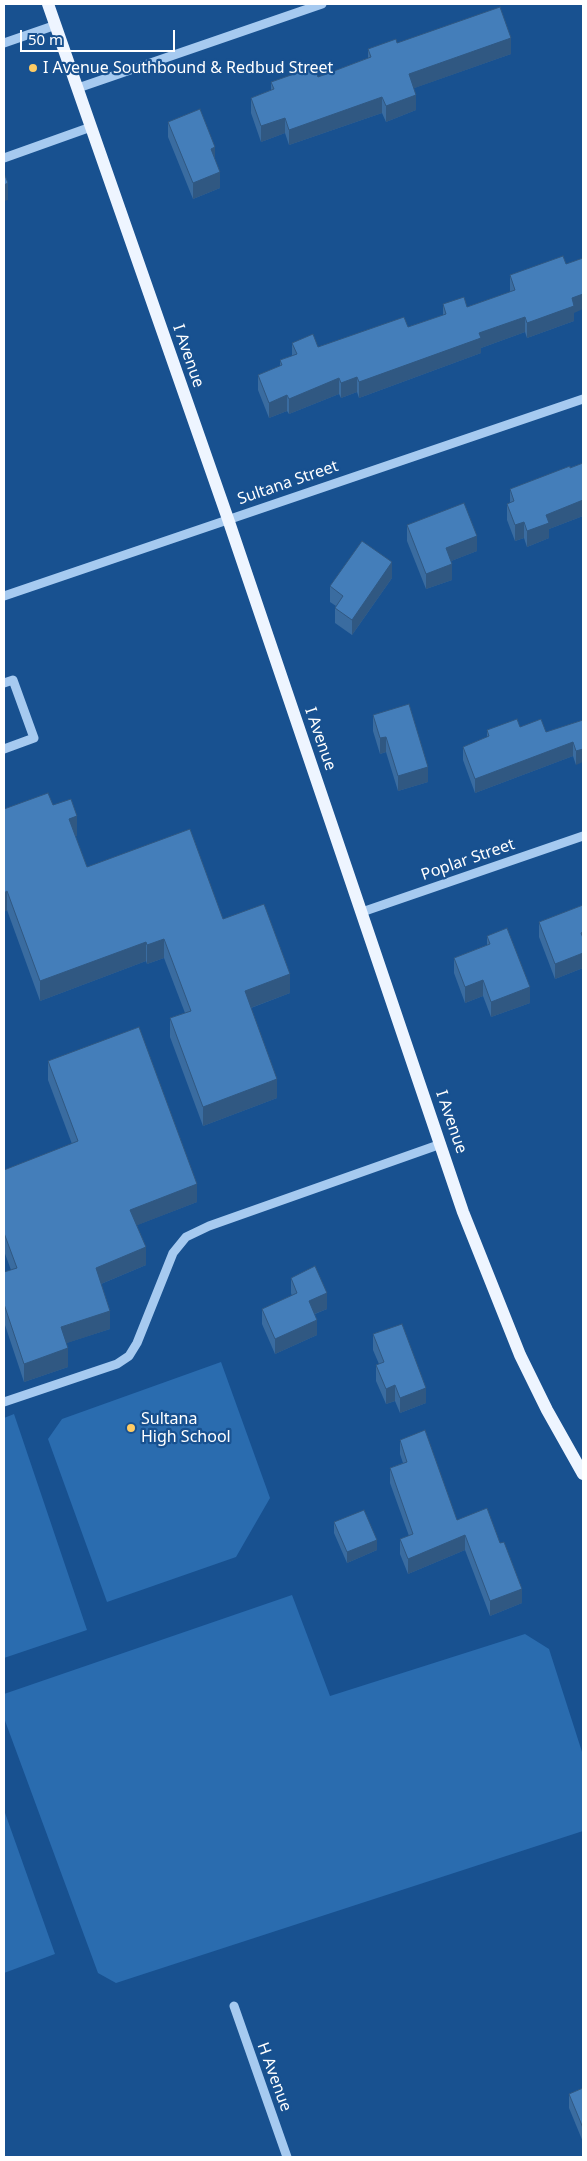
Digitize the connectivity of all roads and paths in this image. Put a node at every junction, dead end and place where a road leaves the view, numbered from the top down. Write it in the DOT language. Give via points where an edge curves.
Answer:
graph roads {
  1 [pos="48,4"];
  2 [pos="322,4"];
  3 [pos="56,25"];
  4 [pos="4,43"];
  5 [pos="78,88"];
  6 [pos="91,127"];
  7 [pos="4,158"];
  8 [pos="583,399"];
  9 [pos="228,519"];
  10 [pos="4,596"];
  11 [pos="4,683"];
  12 [pos="4,748"];
  13 [pos="583,836"];
  14 [pos="362,912"];
  15 [pos="441,1144"];
  16 [pos="4,1402"];
  17 [pos="583,1474"];
  18 [pos="234,2006"];
  19 [pos="287,2157"];
  1 -- 3 [label="main road, I Avenue"];
  2 -- 5 [label="street"];
  3 -- 4 [label="street"];
  3 -- 5 [label="main road, I Avenue"];
  5 -- 6 [label="main road, I Avenue"];
  6 -- 7 [label="street"];
  6 -- 9 [label="main road, I Avenue"];
  8 -- 9 [label="street, Sultana Street"];
  9 -- 10 [label="street, Sultana Street"];
  9 -- 14 [label="main road, I Avenue"];
  11 -- 12 [label="street" via="13,680 34,738"];
  13 -- 14 [label="street, Poplar Street"];
  14 -- 15 [label="main road, I Avenue"];
  15 -- 16 [label="street" via="186,1237 173,1253 129,1356 117,1364"];
  15 -- 17 [label="main road, I Avenue" via="467,1221 520,1355 546,1410"];
  18 -- 19 [label="street, H Avenue"];
}
